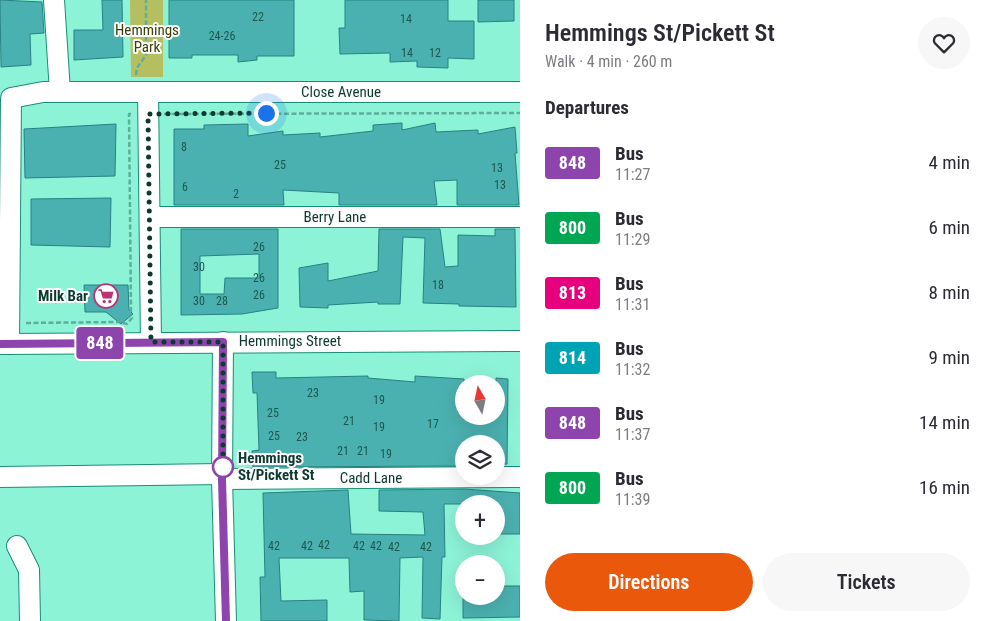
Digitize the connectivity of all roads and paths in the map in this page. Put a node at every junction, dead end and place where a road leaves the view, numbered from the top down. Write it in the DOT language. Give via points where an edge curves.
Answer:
graph roads {
  1 [pos="54,0"];
  2 [pos="146,0"];
  3 [pos="51,92"];
  4 [pos="148,92"];
  5 [pos="520,92"];
  6 [pos="520,113"];
  7 [pos="148,114"];
  8 [pos="150,217"];
  9 [pos="520,217"];
  10 [pos="119,322"];
  11 [pos="123,322"];
  12 [pos="20,323"];
  13 [pos="520,341"];
  14 [pos="151,342"];
  15 [pos="223,342"];
  16 [pos="5,344"];
  17 [pos="0,477"];
  18 [pos="223,477"];
  19 [pos="520,477"];
  20 [pos="17,546"];
  21 [pos="30,621"];
  22 [pos="226,621"];
  1 -- 3 [label="street"];
  2 -- 4 [label="path" via="146,55 137,68 136,81"];
  3 -- 4 [label="street, Close Avenue"];
  3 -- 16 [label="street, Close Avenue" via="12,98"];
  4 -- 5 [label="street, Close Avenue"];
  4 -- 7 [label="street"];
  6 -- 7 [label="path"];
  7 -- 8 [label="street"];
  7 -- 11 [label="path" via="129,114 132,318 127,324"];
  8 -- 9 [label="street, Berry Lane"];
  8 -- 14 [label="street"];
  10 -- 12 [label="path"];
  13 -- 15 [label="street, Hemmings Street"];
  14 -- 15 [label="street, Hemmings Street"];
  14 -- 16 [label="street, Hemmings Street"];
  15 -- 18 [label="street"];
  17 -- 18 [label="street, Cadd Lane"];
  18 -- 19 [label="street, Cadd Lane"];
  18 -- 22 [label="street"];
  20 -- 21 [label="street" via="29,570"];
}
